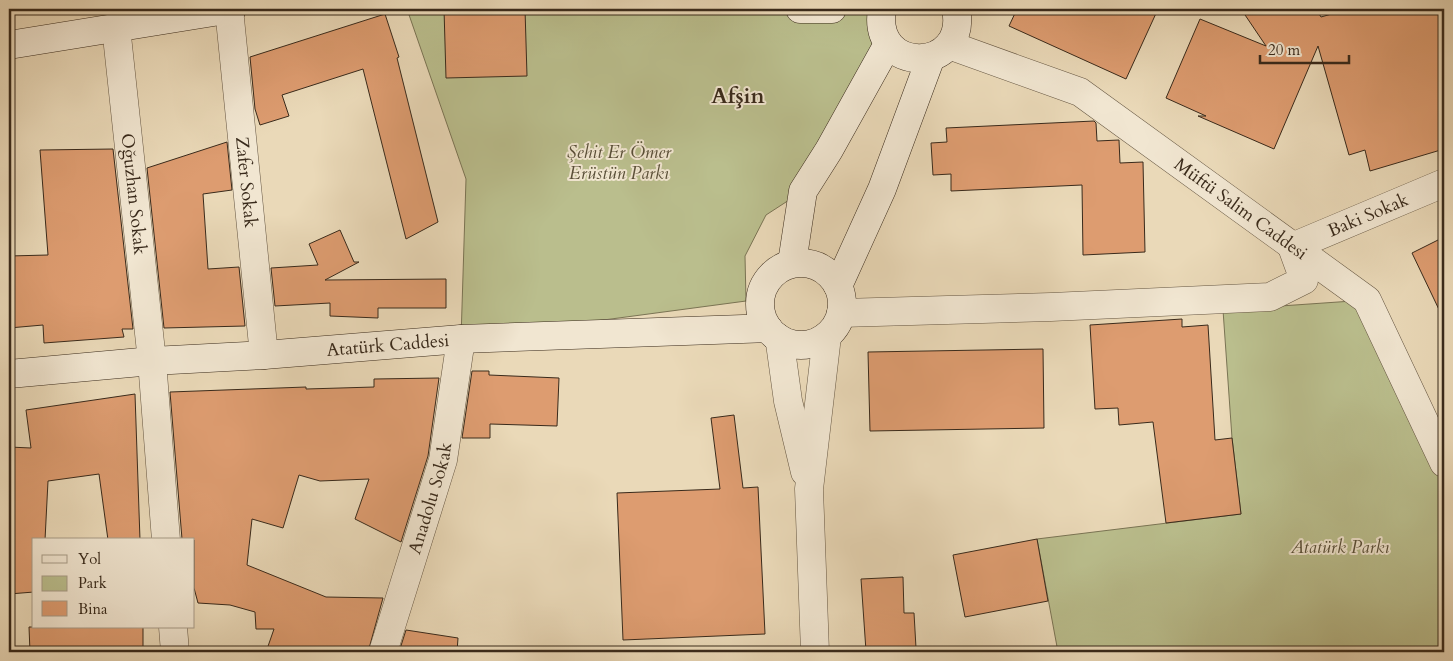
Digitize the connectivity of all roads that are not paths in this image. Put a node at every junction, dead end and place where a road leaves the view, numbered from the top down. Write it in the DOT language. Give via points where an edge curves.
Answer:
graph roads {
  1 [pos="230,9"];
  2 [pos="800,9"];
  3 [pos="832,9"];
  4 [pos="882,9"];
  5 [pos="956,9"];
  6 [pos="116,27"];
  7 [pos="888,44"];
  8 [pos="9,45"];
  9 [pos="940,51"];
  10 [pos="1444,183"];
  11 [pos="1292,246"];
  12 [pos="792,263"];
  13 [pos="838,286"];
  14 [pos="841,313"];
  15 [pos="772,332"];
  16 [pos="827,336"];
  17 [pos="461,340"];
  18 [pos="264,355"];
  19 [pos="152,361"];
  20 [pos="9,374"];
  21 [pos="1444,463"];
  22 [pos="809,489"];
  23 [pos="166,538"];
  24 [pos="173,628"];
  25 [pos="175,652"];
  26 [pos="383,652"];
  27 [pos="814,652"];
  1 -- 6 [label="street"];
  1 -- 18 [label="street, Zafer Sokak"];
  2 -- 3 [label="street"];
  4 -- 7 [label="street" via="882,32"];
  5 -- 9 [label="street" via="958,30"];
  6 -- 8 [label="street"];
  6 -- 19 [label="street, Oğuzhan Sokak"];
  7 -- 9 [label="street, Müftü Salim Caddesi" via="897,52 920,59"];
  7 -- 12 [label="street" via="803,191"];
  9 -- 11 [label="street, Müftü Salim Caddesi" via="1080,92"];
  9 -- 13 [label="street"];
  10 -- 11 [label="street, Baki Sokak"];
  11 -- 14 [label="street" via="1304,280 1270,297"];
  11 -- 21 [label="street, Müftü Salim Caddesi" via="1367,300"];
  12 -- 13 [label="street" via="819,266"];
  12 -- 15 [label="street" via="769,278 763,290 762,316"];
  13 -- 14 [label="street"];
  14 -- 16 [label="street"];
  15 -- 16 [label="street" via="789,343 802,345"];
  15 -- 17 [label="street, Atatürk Caddesi"];
  15 -- 22 [label="street" via="780,344 788,401"];
  16 -- 22 [label="street"];
  17 -- 18 [label="street, Atatürk Caddesi"];
  17 -- 26 [label="street, Anadolu Sokak" via="443,460"];
  18 -- 19 [label="street, Atatürk Caddesi"];
  19 -- 20 [label="street, Atatürk Caddesi"];
  19 -- 23 [label="street, Oğuzhan Sokak"];
  22 -- 27 [label="street"];
  24 -- 25 [label="street"];
}
